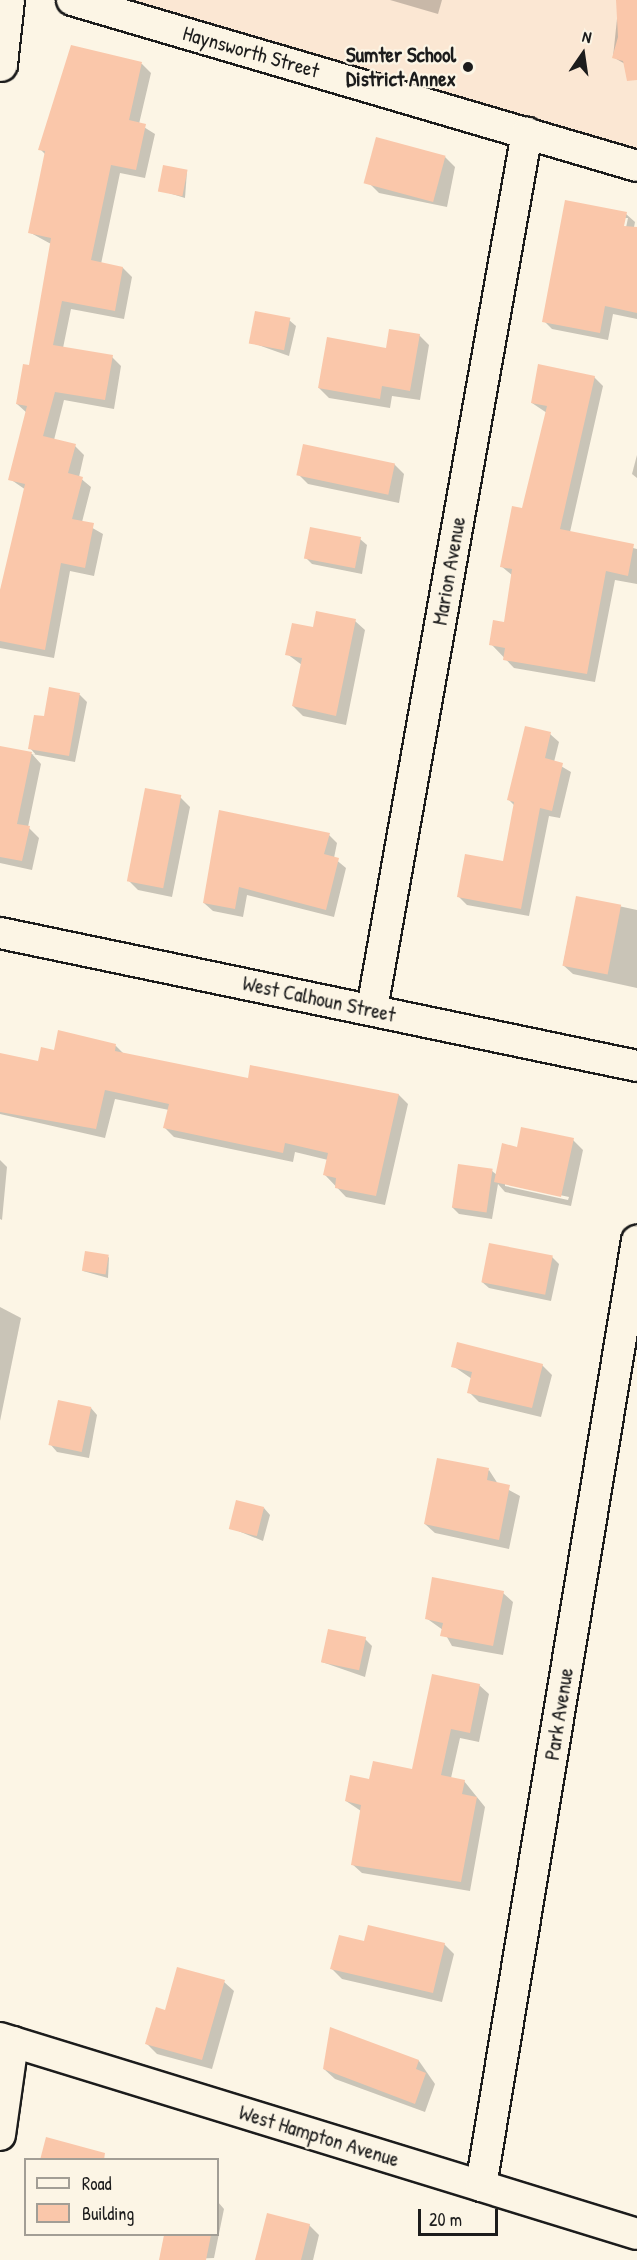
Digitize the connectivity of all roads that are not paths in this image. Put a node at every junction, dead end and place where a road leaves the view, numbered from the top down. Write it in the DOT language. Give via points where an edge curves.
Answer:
graph roads {
  1 [pos="7,0"];
  2 [pos="72,0"];
  3 [pos="0,64"];
  4 [pos="527,133"];
  5 [pos="637,166"];
  6 [pos="0,933"];
  7 [pos="372,1009"];
  8 [pos="637,1066"];
  9 [pos="637,1241"];
  10 [pos="6,2040"];
  11 [pos="0,2135"];
  12 [pos="481,2186"];
  13 [pos="637,2234"];
  1 -- 3 [label="street"];
  2 -- 4 [label="street, Haynsworth Street"];
  4 -- 5 [label="street, Haynsworth Street"];
  4 -- 7 [label="street, Marion Avenue"];
  6 -- 7 [label="street, West Calhoun Street"];
  7 -- 8 [label="street, West Calhoun Street"];
  9 -- 12 [label="street, Park Avenue"];
  10 -- 11 [label="street"];
  10 -- 12 [label="street, West Hampton Avenue"];
  12 -- 13 [label="street, West Hampton Avenue"];
}
